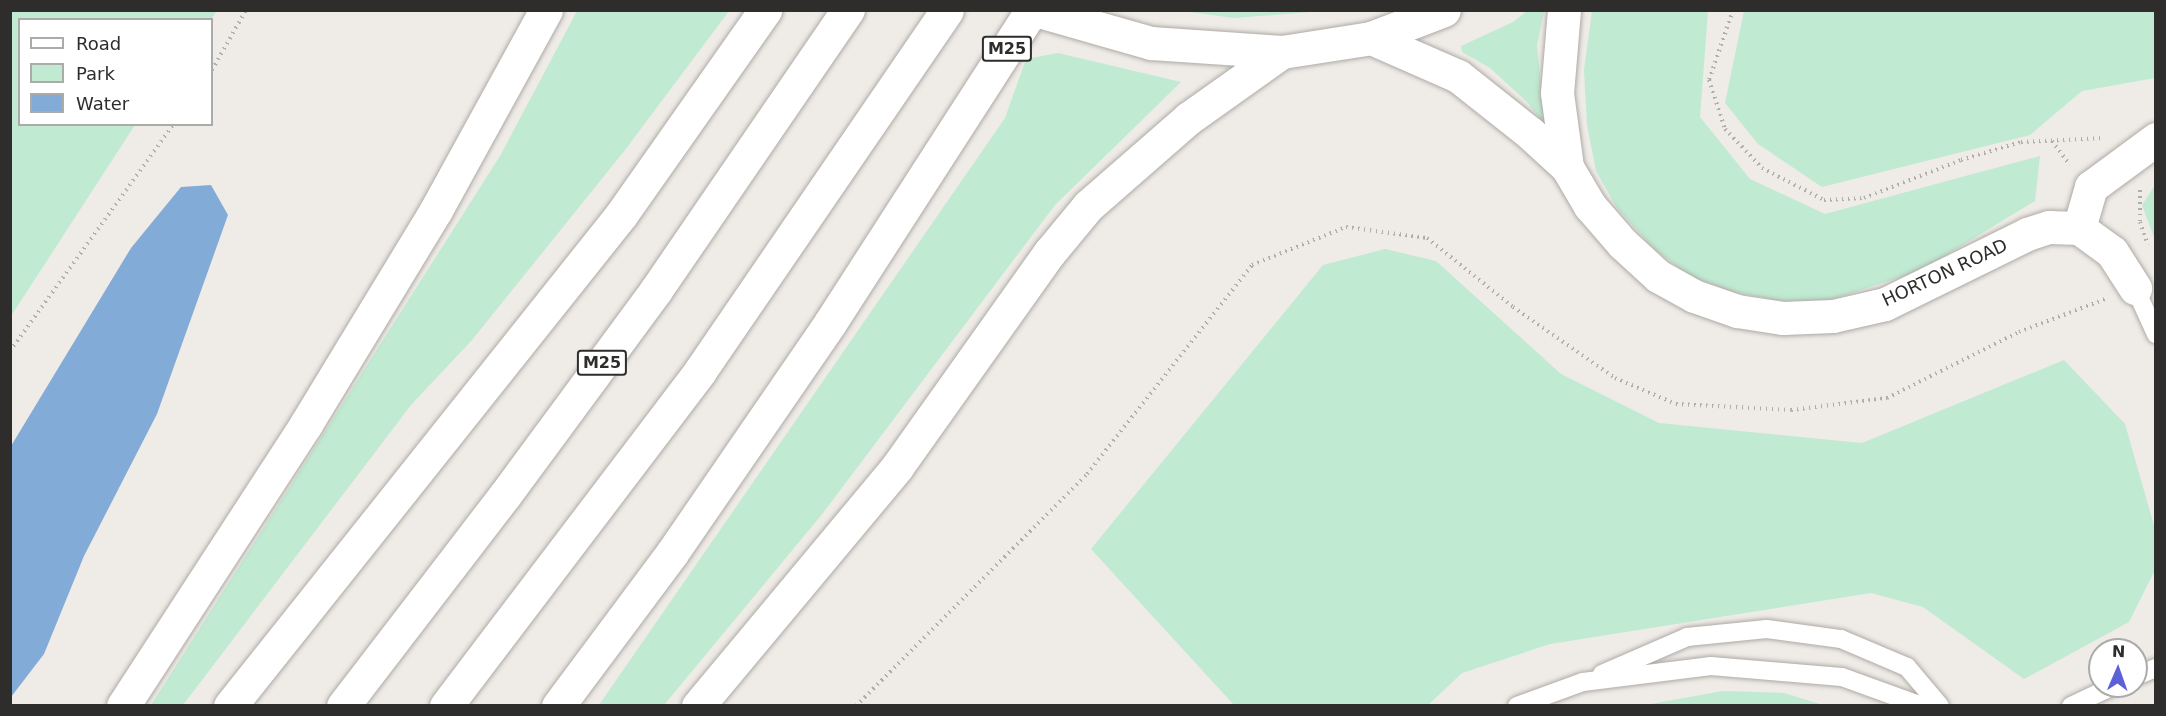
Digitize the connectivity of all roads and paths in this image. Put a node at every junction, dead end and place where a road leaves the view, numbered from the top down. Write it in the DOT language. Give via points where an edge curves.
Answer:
graph roads {
  1 [pos="246,10"];
  2 [pos="546,10"];
  3 [pos="765,10"];
  4 [pos="848,10"];
  5 [pos="947,10"];
  6 [pos="1034,10"];
  7 [pos="1444,10"];
  8 [pos="1564,10"];
  9 [pos="1733,10"];
  10 [pos="1371,38"];
  11 [pos="1282,52"];
  12 [pos="213,68"];
  13 [pos="173,126"];
  14 [pos="2149,143"];
  15 [pos="1567,167"];
  16 [pos="1346,227"];
  17 [pos="2079,228"];
  18 [pos="2152,256"];
  19 [pos="2135,288"];
  20 [pos="2156,334"];
  21 [pos="10,351"];
  22 [pos="1583,682"];
  23 [pos="2088,697"];
  24 [pos="123,705"];
  25 [pos="230,705"];
  26 [pos="343,705"];
  27 [pos="446,705"];
  28 [pos="558,705"];
  29 [pos="698,705"];
  30 [pos="856,705"];
  31 [pos="1517,705"];
  32 [pos="1922,705"];
  33 [pos="1940,705"];
  34 [pos="2071,705"];
  1 -- 12 [label="path"];
  2 -- 24 [label="main road" via="436,210 312,414"];
  3 -- 25 [label="main road" via="621,215"];
  4 -- 26 [label="main road, M25" via="656,290"];
  5 -- 27 [label="main road" via="700,371"];
  6 -- 11 [label="main road" via="1151,43"];
  6 -- 28 [label="main road, M25" via="830,323 672,552"];
  7 -- 10 [label="main road"];
  8 -- 15 [label="main road, HORTON ROAD" via="1557,93"];
  9 -- 14 [label="path" via="1709,80 1725,129 1762,168 1824,200 1864,198 1961,160 2021,142 2109,137"];
  10 -- 11 [label="main road"];
  10 -- 15 [label="main road, HORTON ROAD" via="1458,76"];
  11 -- 29 [label="main road" via="1188,118 1088,206 1050,252 897,466"];
  13 -- 21 [label="path"];
  14 -- 17 [label="main road" via="2091,188"];
  14 -- 18 [label="path" via="2152,166 2140,182 2140,222"];
  15 -- 17 [label="main road, HORTON ROAD" via="1590,206 1658,276 1694,296 1737,311 1783,318 1833,316 1885,304 2027,234 2049,227"];
  16 -- 30 [label="path" via="1252,265 1087,474"];
  17 -- 19 [label="main road" via="2112,252"];
  19 -- 20 [label="lane"];
  22 -- 31 [label="lane"];
  22 -- 32 [label="lane" via="1711,666 1842,677"];
  22 -- 33 [label="lane" via="1687,637 1767,629 1841,639 1907,667"];
  23 -- 34 [label="lane"];
}
